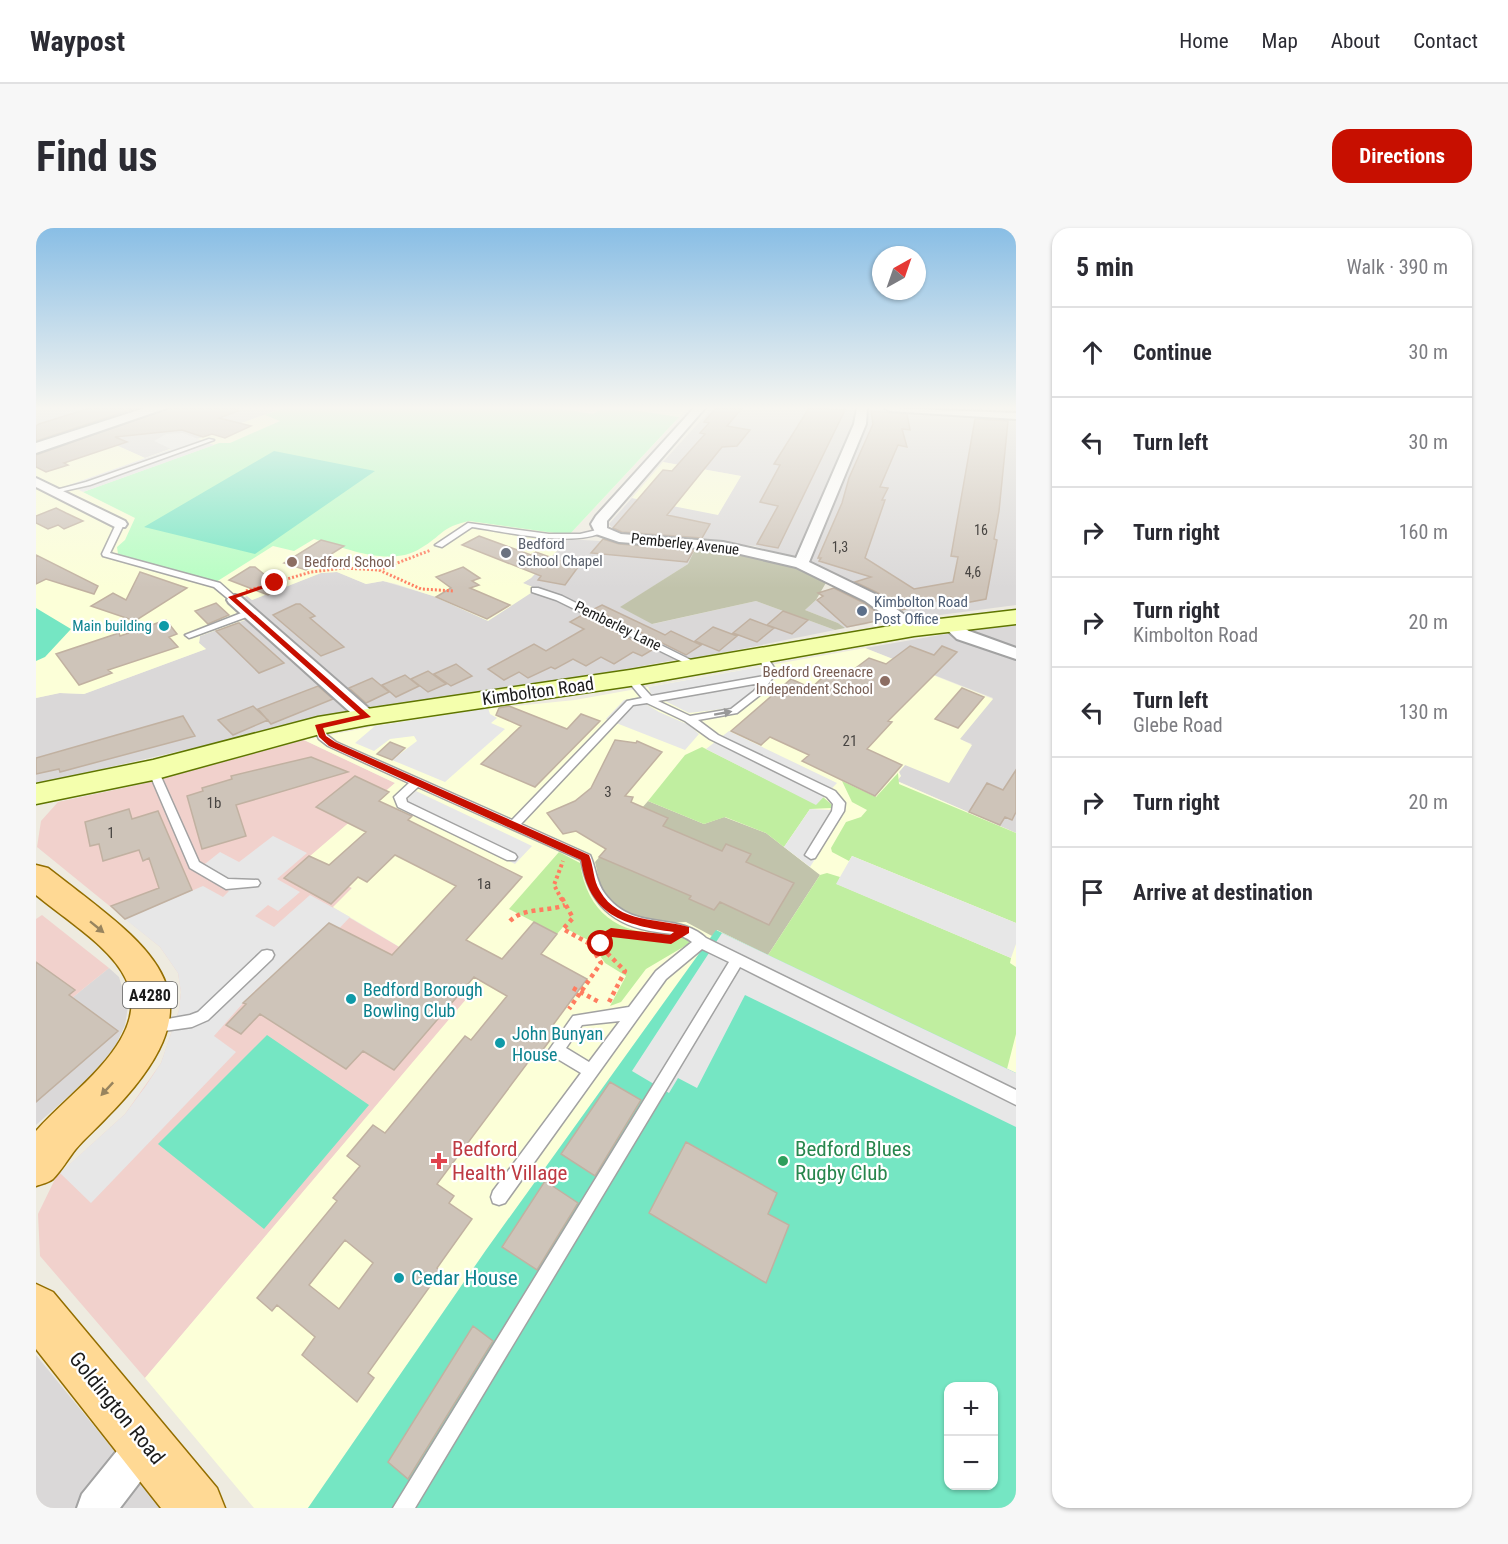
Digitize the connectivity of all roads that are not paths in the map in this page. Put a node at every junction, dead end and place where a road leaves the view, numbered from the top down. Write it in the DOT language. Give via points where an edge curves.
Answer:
graph roads {
  1 [pos="133,468"];
  2 [pos="646,468"];
  3 [pos="842,468"];
  4 [pos="36,482"];
  5 [pos="55,491"];
  6 [pos="120,524"];
  7 [pos="601,531"];
  8 [pos="439,545"];
  9 [pos="801,564"];
  10 [pos="535,590"];
  11 [pos="233,598"];
  12 [pos="249,613"];
  13 [pos="1016,617"];
  14 [pos="951,626"];
  15 [pos="914,629"];
  16 [pos="189,634"];
  17 [pos="1016,654"];
  18 [pos="700,667"];
  19 [pos="765,667"];
  20 [pos="630,678"];
  21 [pos="649,700"];
  22 [pos="367,717"];
  23 [pos="689,719"];
  24 [pos="318,726"];
  25 [pos="153,770"];
  26 [pos="417,782"];
  27 [pos="50,792"];
  28 [pos="36,802"];
  29 [pos="514,825"];
  30 [pos="811,855"];
  31 [pos="511,857"];
  32 [pos="254,883"];
  33 [pos="45,890"];
  34 [pos="701,942"];
  35 [pos="267,955"];
  36 [pos="737,961"];
  37 [pos="632,1013"];
  38 [pos="147,1028"];
  39 [pos="590,1071"];
  40 [pos="1016,1098"];
  41 [pos="50,1139"];
  42 [pos="36,1165"];
  43 [pos="499,1197"];
  44 [pos="36,1309"];
  45 [pos="146,1444"];
  46 [pos="96,1508"];
  47 [pos="197,1508"];
  48 [pos="403,1508"];
  1 -- 5 [label="lane"];
  2 -- 7 [label="street" via="600,519"];
  3 -- 9 [label="street"];
  4 -- 5 [label="street"];
  5 -- 6 [label="street"];
  6 -- 11 [label="lane" via="106,555 217,585"];
  7 -- 8 [label="lane" via="549,536 471,525"];
  7 -- 9 [label="street, Pemberley Avenue" via="619,538 723,546"];
  9 -- 15 [label="street, Pemberley Avenue" via="871,598"];
  10 -- 18 [label="lane, Pemberley Lane"];
  11 -- 12 [label="street"];
  12 -- 16 [label="lane"];
  12 -- 22 [label="street"];
  13 -- 14 [label="main road, Kimbolton Road"];
  14 -- 15 [label="main road, Kimbolton Road"];
  14 -- 17 [label="street" via="963,635"];
  15 -- 19 [label="main road, Kimbolton Road"];
  18 -- 19 [label="main road, Kimbolton Road"];
  18 -- 20 [label="main road, Kimbolton Road"];
  19 -- 21 [label="lane"];
  23 -- 19 [label="lane, one-way" via="734,711 757,693"];
  20 -- 21 [label="lane"];
  20 -- 22 [label="main road, Kimbolton Road"];
  21 -- 23 [label="lane"];
  21 -- 29 [label="lane" via="630,703"];
  22 -- 24 [label="main road, Kimbolton Road"];
  23 -- 30 [label="lane" via="714,737 831,794 839,802 838,811"];
  24 -- 25 [label="main road, Kimbolton Road"];
  24 -- 26 [label="lane" via="332,744"];
  25 -- 27 [label="main road, Kimbolton Road"];
  25 -- 32 [label="lane" via="194,865 226,884"];
  26 -- 29 [label="lane"];
  26 -- 31 [label="lane" via="400,798 402,804"];
  27 -- 28 [label="main road, Kimbolton Road"];
  29 -- 34 [label="lane" via="586,858 596,895 612,911 636,923 680,927"];
  33 -- 38 [label="main road, A4280, one-way" via="117,944 142,970 150,992"];
  34 -- 36 [label="lane"];
  34 -- 37 [label="lane" via="661,975"];
  35 -- 38 [label="lane" via="203,1016"];
  36 -- 40 [label="lane"];
  36 -- 48 [label="lane"];
  37 -- 39 [label="lane"];
  37 -- 39 [label="lane" via="578,1020 556,1050"];
  38 -- 41 [label="main road, A4280, one-way" via="127,1066"];
  39 -- 43 [label="lane"];
  41 -- 42 [label="main road, A4280"];
  44 -- 45 [label="main road, Goldington Road"];
  45 -- 46 [label="street"];
  45 -- 47 [label="main road, Goldington Road"];
}
